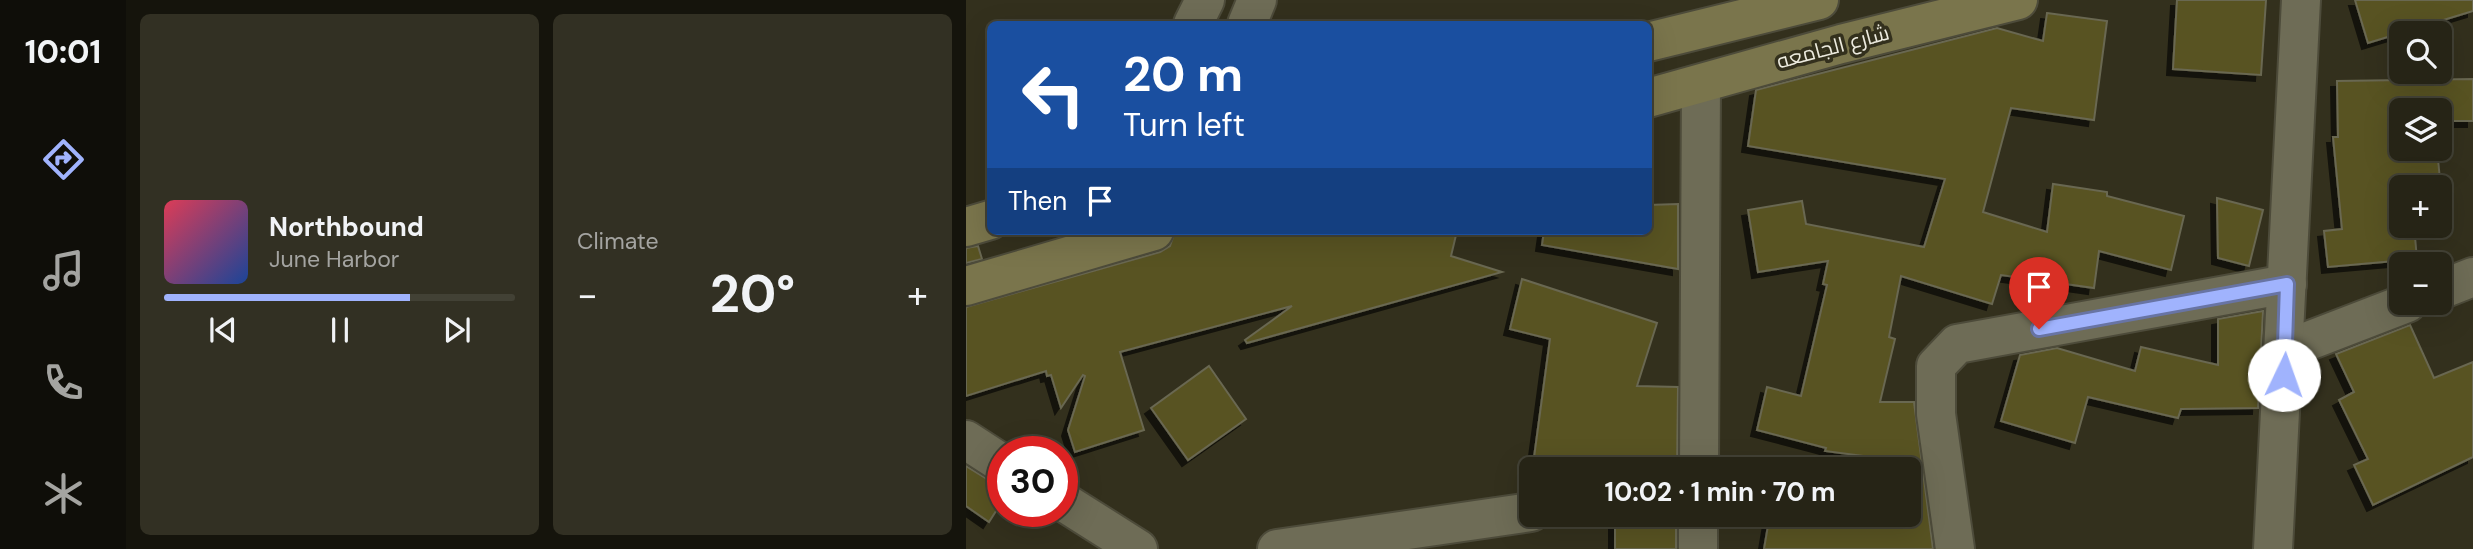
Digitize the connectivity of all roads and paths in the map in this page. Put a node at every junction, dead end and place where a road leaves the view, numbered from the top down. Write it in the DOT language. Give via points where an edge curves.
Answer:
graph roads {
  1 [pos="1205,0"];
  2 [pos="1257,0"];
  3 [pos="1818,0"];
  4 [pos="2018,0"];
  5 [pos="2301,0"];
  6 [pos="1194,21"];
  7 [pos="1248,21"];
  8 [pos="1652,41"];
  9 [pos="1701,84"];
  10 [pos="1652,97"];
  11 [pos="987,221"];
  12 [pos="966,227"];
  13 [pos="1140,235"];
  14 [pos="2473,277"];
  15 [pos="2287,284"];
  16 [pos="2452,285"];
  17 [pos="966,286"];
  18 [pos="2389,310"];
  19 [pos="2285,350"];
  20 [pos="966,440"];
  21 [pos="987,454"];
  22 [pos="1699,457"];
  23 [pos="1078,511"];
  24 [pos="1519,515"];
  25 [pos="1698,527"];
  26 [pos="1413,539"];
  27 [pos="1138,549"];
  28 [pos="1277,549"];
  29 [pos="1698,549"];
  30 [pos="1955,549"];
  31 [pos="2273,549"];
  1 -- 6 [label="street"];
  2 -- 7 [label="street"];
  3 -- 8 [label="street"];
  4 -- 9 [label="street, شارع الجامعه"];
  5 -- 15 [label="street"];
  9 -- 10 [label="street, شارع الجامعه"];
  9 -- 22 [label="street"];
  11 -- 12 [label="street"];
  13 -- 17 [label="street"];
  14 -- 16 [label="street"];
  15 -- 19 [label="street"];
  15 -- 30 [label="street" via="1957,344 1936,366 1936,414"];
  18 -- 19 [label="street"];
  19 -- 31 [label="street"];
  20 -- 21 [label="street"];
  23 -- 27 [label="street"];
  24 -- 26 [label="street"];
  25 -- 29 [label="street"];
  26 -- 28 [label="street"];
}
